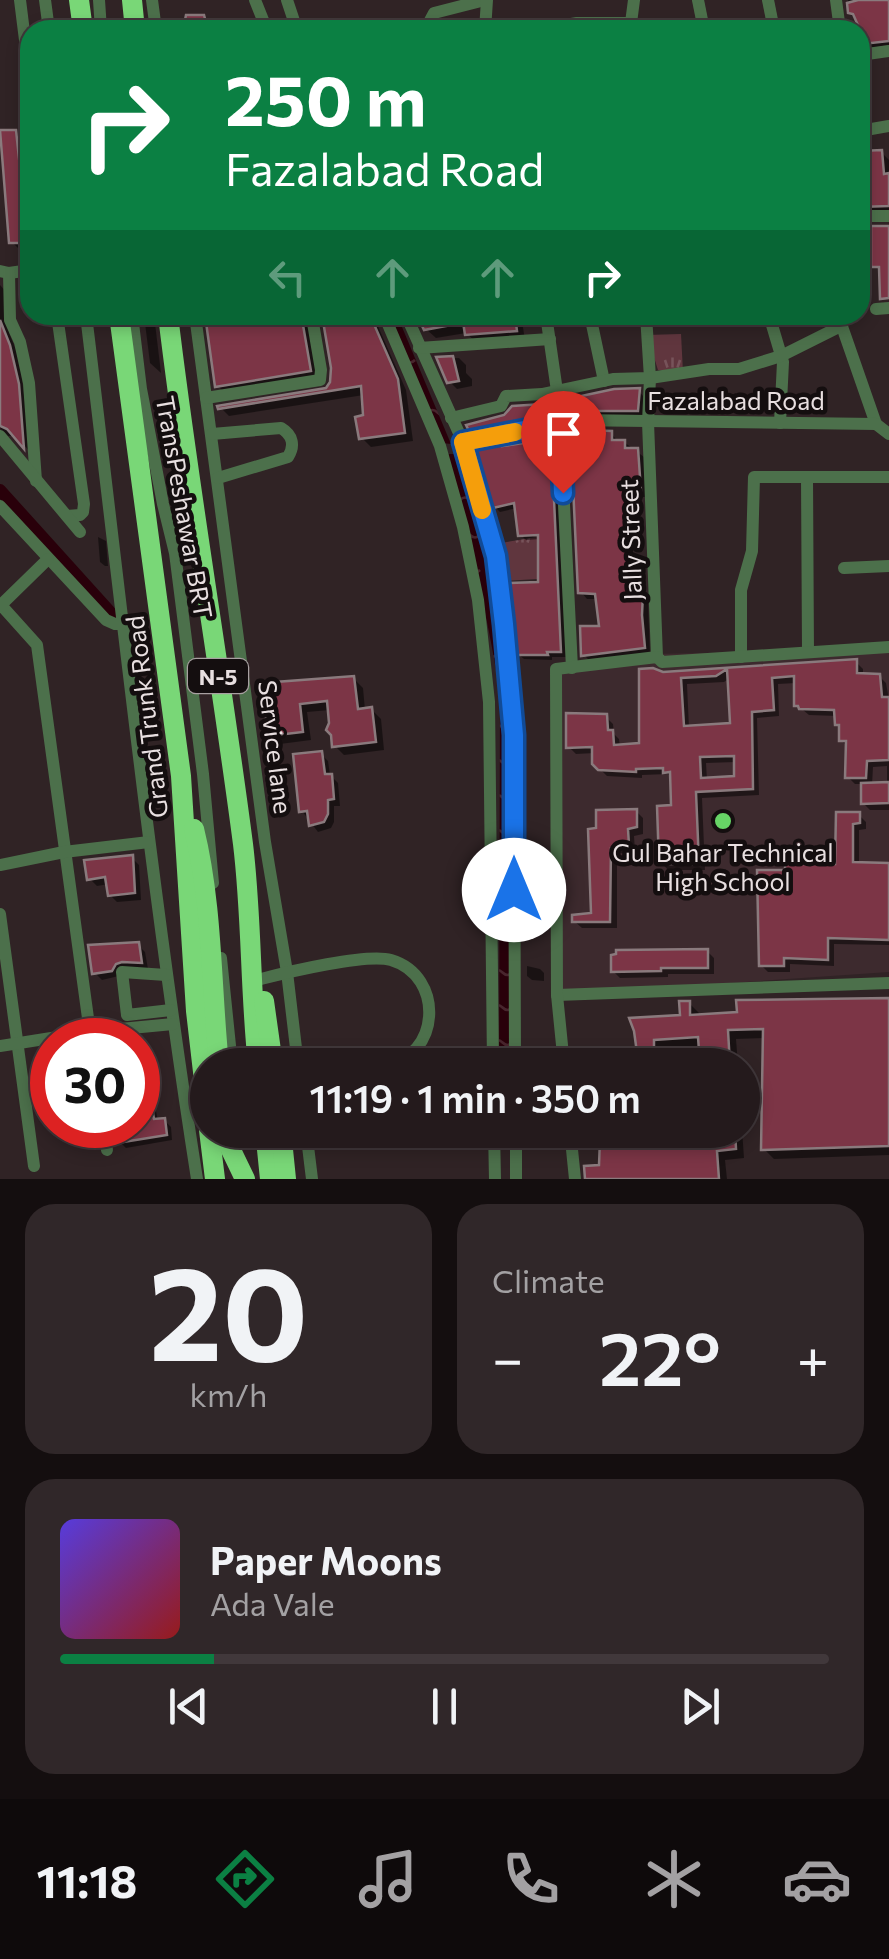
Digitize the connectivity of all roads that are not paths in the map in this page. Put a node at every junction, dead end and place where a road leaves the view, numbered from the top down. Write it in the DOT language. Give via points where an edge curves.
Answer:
graph roads {
  1 [pos="486,0"];
  2 [pos="430,20"];
  3 [pos="5,272"];
  4 [pos="58,325"];
  5 [pos="87,325"];
  6 [pos="120,325"];
  7 [pos="133,325"];
  8 [pos="169,325"];
  9 [pos="196,325"];
  10 [pos="313,325"];
  11 [pos="388,325"];
  12 [pos="410,325"];
  13 [pos="548,325"];
  14 [pos="592,325"];
  15 [pos="647,325"];
  16 [pos="772,325"];
  17 [pos="833,325"];
  18 [pos="841,325"];
  19 [pos="550,338"];
  20 [pos="419,348"];
  21 [pos="780,356"];
  22 [pos="650,378"];
  23 [pos="604,381"];
  24 [pos="557,391"];
  25 [pos="206,398"];
  26 [pos="210,416"];
  27 [pos="451,418"];
  28 [pos="180,422"];
  29 [pos="648,422"];
  30 [pos="780,422"];
  31 [pos="560,423"];
  32 [pos="876,424"];
  33 [pos="212,434"];
  34 [pos="889,434"];
  35 [pos="0,436"];
  36 [pos="463,442"];
  37 [pos="889,477"];
  38 [pos="218,478"];
  39 [pos="808,478"];
  40 [pos="36,481"];
  41 [pos="0,506"];
  42 [pos="67,516"];
  43 [pos="80,532"];
  44 [pos="48,558"];
  45 [pos="889,566"];
  46 [pos="844,568"];
  47 [pos="0,605"];
  48 [pos="124,624"];
  49 [pos="889,647"];
  50 [pos="808,652"];
  51 [pos="657,657"];
  52 [pos="741,657"];
  53 [pos="572,668"];
  54 [pos="149,842"];
  55 [pos="266,842"];
  56 [pos="243,844"];
  57 [pos="64,852"];
  58 [pos="0,866"];
  59 [pos="0,914"];
  60 [pos="250,915"];
  61 [pos="286,972"];
  62 [pos="166,975"];
  63 [pos="262,979"];
  64 [pos="889,983"];
  65 [pos="557,996"];
  66 [pos="172,1017"];
  67 [pos="87,1018"];
  68 [pos="160,1020"];
  69 [pos="30,1042"];
  70 [pos="16,1044"];
  71 [pos="0,1046"];
  72 [pos="207,1048"];
  73 [pos="230,1048"];
  74 [pos="255,1048"];
  75 [pos="271,1048"];
  76 [pos="296,1048"];
  77 [pos="416,1048"];
  78 [pos="493,1048"];
  79 [pos="515,1048"];
  80 [pos="562,1048"];
  81 [pos="179,1064"];
  82 [pos="190,1064"];
  83 [pos="211,1148"];
  84 [pos="232,1148"];
  85 [pos="266,1148"];
  86 [pos="283,1148"];
  87 [pos="308,1148"];
  88 [pos="494,1148"];
  89 [pos="516,1148"];
  90 [pos="572,1148"];
  91 [pos="34,1166"];
  92 [pos="197,1179"];
  93 [pos="215,1179"];
  94 [pos="245,1179"];
  95 [pos="270,1179"];
  96 [pos="286,1179"];
  97 [pos="312,1179"];
  98 [pos="494,1179"];
  99 [pos="516,1179"];
  100 [pos="575,1179"];
  1 -- 2 [label="street" via="434,12"];
  3 -- 40 [label="street" via="10,320 29,383"];
  4 -- 42 [label="street" via="84,504 80,515"];
  5 -- 48 [label="street"];
  6 -- 72 [label="highway, Grand Trunk Road / N-5" via="181,776 192,956"];
  7 -- 73 [label="street, TransPeshawar BRT" via="176,553"];
  8 -- 28 [label="highway, N-5"];
  9 -- 25 [label="street, Service lane"];
  10 -- 25 [label="street" via="320,380"];
  11 -- 78 [label="street" via="440,446 478,600 489,702"];
  12 -- 20 [label="street"];
  13 -- 19 [label="street"];
  14 -- 23 [label="street"];
  15 -- 22 [label="street, Jally Street"];
  16 -- 21 [label="street"];
  17 -- 21 [label="street"];
  18 -- 32 [label="street"];
  19 -- 20 [label="street"];
  19 -- 24 [label="street"];
  20 -- 27 [label="street"];
  21 -- 22 [label="street" via="738,369"];
  21 -- 30 [label="street"];
  22 -- 23 [label="street"];
  22 -- 29 [label="street, Jally Street"];
  23 -- 24 [label="street"];
  24 -- 27 [label="street" via="506,396 501,406"];
  25 -- 26 [label="street, Service lane"];
  26 -- 28 [label="street"];
  26 -- 33 [label="street, Service lane"];
  27 -- 36 [label="street"];
  28 -- 56 [label="highway, N-5"];
  29 -- 30 [label="street, Fazalabad Road"];
  29 -- 31 [label="street, Fazalabad Road"];
  29 -- 51 [label="street, Jally Street"];
  30 -- 32 [label="street, Fazalabad Road"];
  31 -- 36 [label="street, Fazalabad Road"];
  31 -- 53 [label="street"];
  32 -- 34 [label="street"];
  33 -- 38 [label="street, Service lane"];
  33 -- 38 [label="street" via="281,428 292,442 288,457"];
  35 -- 40 [label="street"];
  36 -- 79 [label="street" via="496,556 514,735"];
  37 -- 39 [label="street"];
  38 -- 55 [label="street, Service lane"];
  39 -- 50 [label="street"];
  39 -- 52 [label="street" via="754,477"];
  40 -- 42 [label="street"];
  41 -- 44 [label="street"];
  42 -- 43 [label="street"];
  44 -- 47 [label="street"];
  44 -- 48 [label="street" via="106,620"];
  45 -- 46 [label="street"];
  47 -- 57 [label="street" via="37,646"];
  48 -- 54 [label="street"];
  49 -- 50 [label="street"];
  50 -- 52 [label="street"];
  51 -- 52 [label="street"];
  51 -- 53 [label="street"];
  53 -- 65 [label="street" via="556,669"];
  54 -- 57 [label="street"];
  54 -- 62 [label="street"];
  55 -- 56 [label="street"];
  55 -- 61 [label="street, Service lane"];
  56 -- 60 [label="highway, N-5"];
  57 -- 58 [label="street"];
  57 -- 67 [label="street"];
  59 -- 70 [label="street"];
  60 -- 63 [label="highway"];
  60 -- 74 [label="highway, N-5"];
  61 -- 63 [label="street"];
  61 -- 76 [label="street, Service lane"];
  61 -- 77 [label="street" via="393,960 416,974 428,993 429,1027"];
  62 -- 66 [label="street"];
  62 -- 66 [label="street" via="122,972 127,1015"];
  63 -- 75 [label="highway"];
  64 -- 65 [label="street"];
  65 -- 80 [label="street"];
  66 -- 68 [label="street"];
  66 -- 81 [label="street"];
  69 -- 70 [label="street"];
  70 -- 71 [label="street"];
  70 -- 91 [label="street"];
  81 -- 82 [label="street"];
  81 -- 92 [label="street"];
  83 -- 93 [label="highway"];
  84 -- 94 [label="highway"];
  85 -- 95 [label="highway"];
  86 -- 96 [label="highway"];
  87 -- 97 [label="street"];
  88 -- 98 [label="street"];
  89 -- 99 [label="street"];
  90 -- 100 [label="street"];
}
